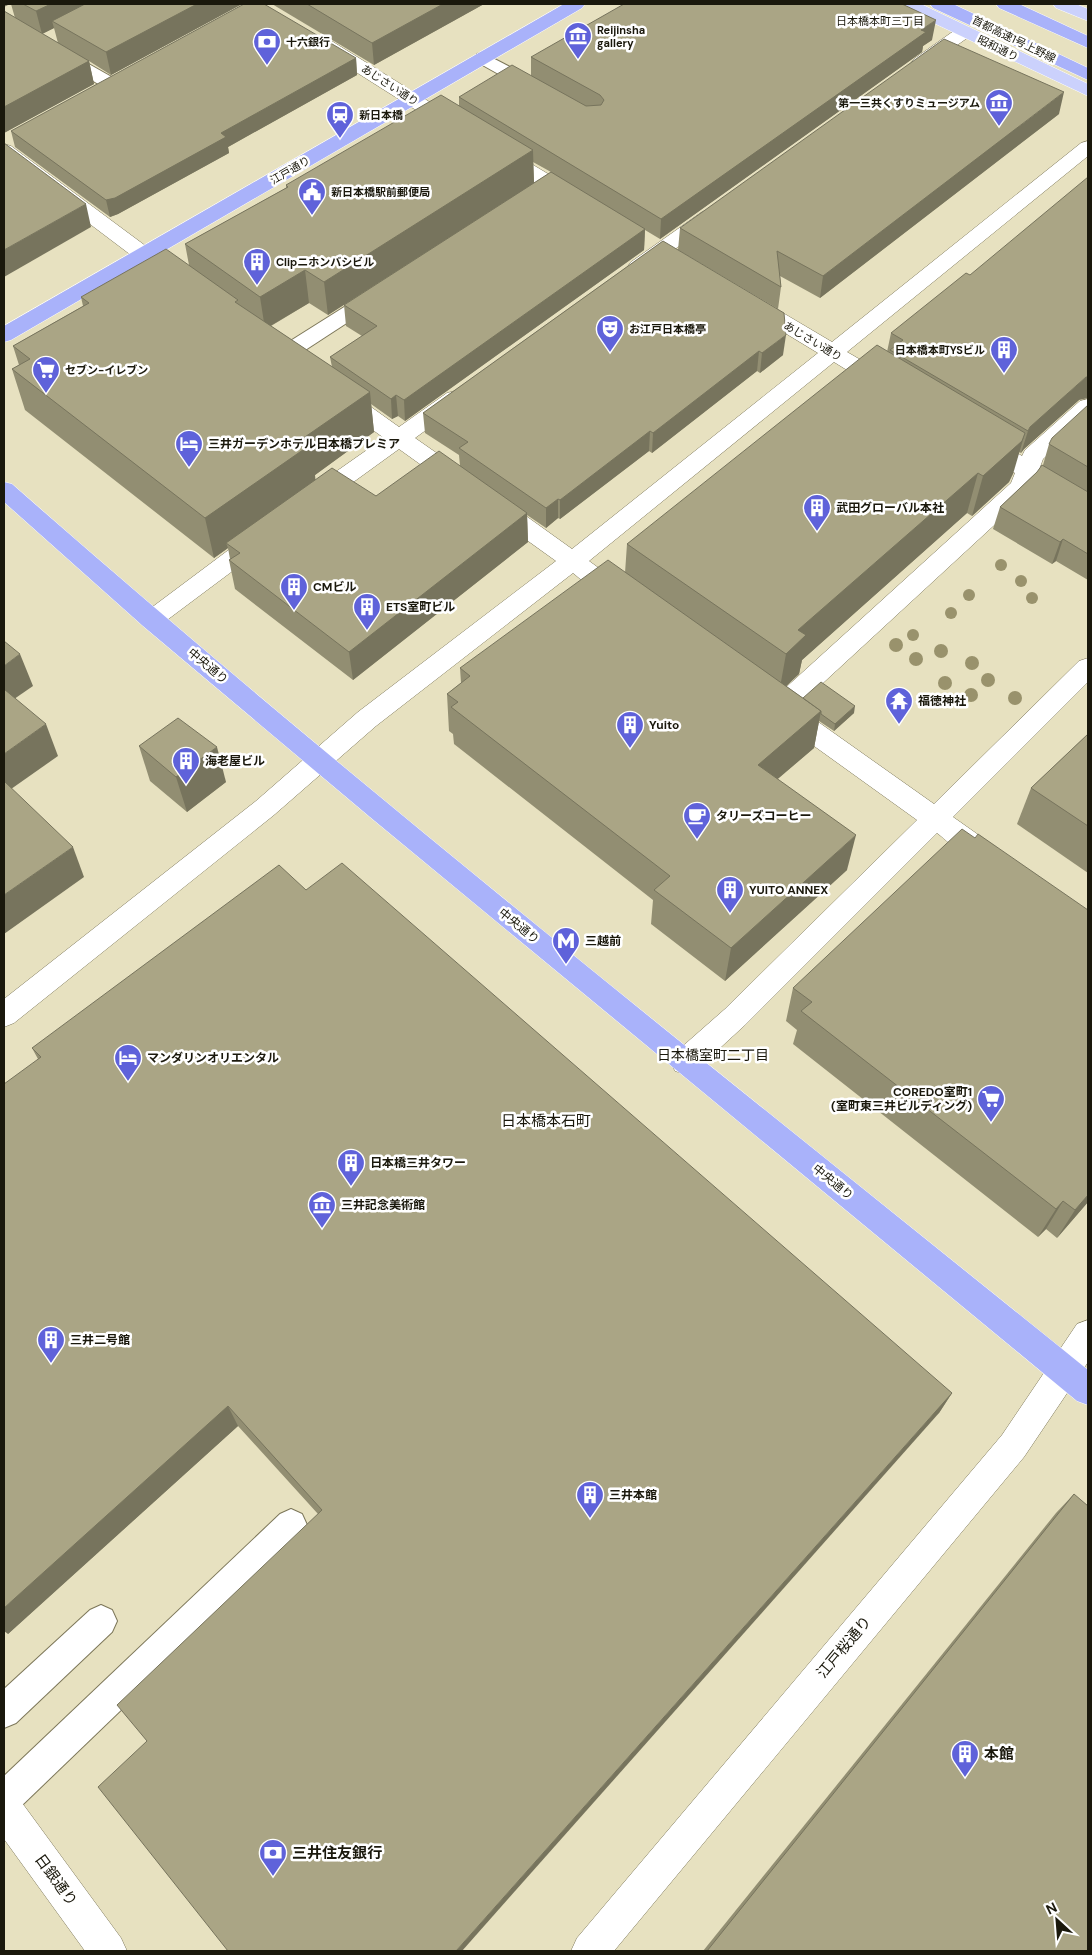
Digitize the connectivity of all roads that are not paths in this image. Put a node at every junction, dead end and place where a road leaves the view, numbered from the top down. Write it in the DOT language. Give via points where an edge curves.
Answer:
graph roads {
  1 [pos="576,4"];
  2 [pos="908,4"];
  3 [pos="939,4"];
  4 [pos="974,4"];
  5 [pos="1005,4"];
  6 [pos="1040,4"];
  7 [pos="1062,4"];
  8 [pos="1088,16"];
  9 [pos="4,21"];
  10 [pos="1088,26"];
  11 [pos="964,32"];
  12 [pos="58,35"];
  13 [pos="308,35"];
  14 [pos="1088,43"];
  15 [pos="42,44"];
  16 [pos="483,58"];
  17 [pos="1088,59"];
  18 [pos="128,75"];
  19 [pos="1088,75"];
  20 [pos="901,77"];
  21 [pos="111,84"];
  22 [pos="1088,91"];
  23 [pos="94,93"];
  24 [pos="550,96"];
  25 [pos="412,99"];
  26 [pos="6,144"];
  27 [pos="1088,147"];
  28 [pos="550,184"];
  29 [pos="531,196"];
  30 [pos="725,204"];
  31 [pos="593,209"];
  32 [pos="144,254"];
  33 [pos="626,275"];
  34 [pos="186,286"];
  35 [pos="391,286"];
  36 [pos="736,295"];
  37 [pos="4,335"];
  38 [pos="832,352"];
  39 [pos="283,355"];
  40 [pos="322,382"];
  41 [pos="472,385"];
  42 [pos="897,391"];
  43 [pos="1088,406"];
  44 [pos="963,431"];
  45 [pos="400,438"];
  46 [pos="1029,470"];
  47 [pos="4,490"];
  48 [pos="1088,506"];
  49 [pos="296,512"];
  50 [pos="272,529"];
  51 [pos="573,561"];
  52 [pos="636,607"];
  53 [pos="151,620"];
  54 [pos="1088,667"];
  55 [pos="319,760"];
  56 [pos="935,818"];
  57 [pos="1008,870"];
  58 [pos="4,1015"];
  59 [pos="685,1062"];
  60 [pos="1088,1335"];
  61 [pos="1076,1380"];
  62 [pos="292,1525"];
  63 [pos="101,1621"];
  64 [pos="4,1711"];
  65 [pos="4,1799"];
  66 [pos="4,1809"];
  67 [pos="108,1951"];
  68 [pos="590,1951"];
  1 -- 16 [label="highway, 江戸通り"];
  2 -- 11 [label="main road, 昭和通り"];
  3 -- 19 [label="highway, 首都高速1号上野線"];
  4 -- 17 [label="highway"];
  5 -- 14 [label="highway"];
  6 -- 10 [label="highway"];
  7 -- 8 [label="main road"];
  9 -- 15 [label="lane"];
  11 -- 20 [label="street"];
  11 -- 22 [label="main road, 昭和通り"];
  12 -- 15 [label="lane"];
  13 -- 25 [label="street, あじさい通り"];
  15 -- 21 [label="lane"];
  16 -- 24 [label="lane"];
  16 -- 25 [label="highway, 江戸通り"];
  18 -- 21 [label="street"];
  21 -- 23 [label="street"];
  25 -- 28 [label="street, あじさい通り"];
  25 -- 32 [label="highway, 江戸通り"];
  26 -- 32 [label="street"];
  27 -- 38 [label="street"];
  28 -- 29 [label="lane"];
  28 -- 31 [label="street, あじさい通り"];
  30 -- 33 [label="street"];
  32 -- 34 [label="street"];
  32 -- 37 [label="highway, 江戸通り"];
  35 -- 39 [label="lane"];
  36 -- 38 [label="street, あじさい通り"];
  38 -- 42 [label="street, あじさい通り"];
  38 -- 51 [label="street"];
  40 -- 45 [label="street"];
  41 -- 45 [label="street"];
  43 -- 46 [label="street" via="1033,455"];
  44 -- 46 [label="street"];
  45 -- 49 [label="street"];
  45 -- 51 [label="street"];
  46 -- 48 [label="street"];
  46 -- 56 [label="street" via="1021,487 772,703"];
  47 -- 53 [label="highway, 中央通り"];
  50 -- 53 [label="street"];
  51 -- 52 [label="street"];
  51 -- 55 [label="street" via="367,719"];
  53 -- 55 [label="highway, 中央通り"];
  54 -- 56 [label="street"];
  55 -- 58 [label="street" via="265,808"];
  55 -- 59 [label="highway, 中央通り"];
  56 -- 57 [label="street"];
  56 -- 59 [label="street" via="742,1010"];
  59 -- 61 [label="highway, 中央通り"];
  60 -- 61 [label="street, 江戸桜通り"];
  61 -- 68 [label="street, 江戸桜通り" via="1013,1446"];
  62 -- 65 [label="lane"];
  63 -- 64 [label="lane"];
  66 -- 67 [label="street, 日銀通り"];
}
